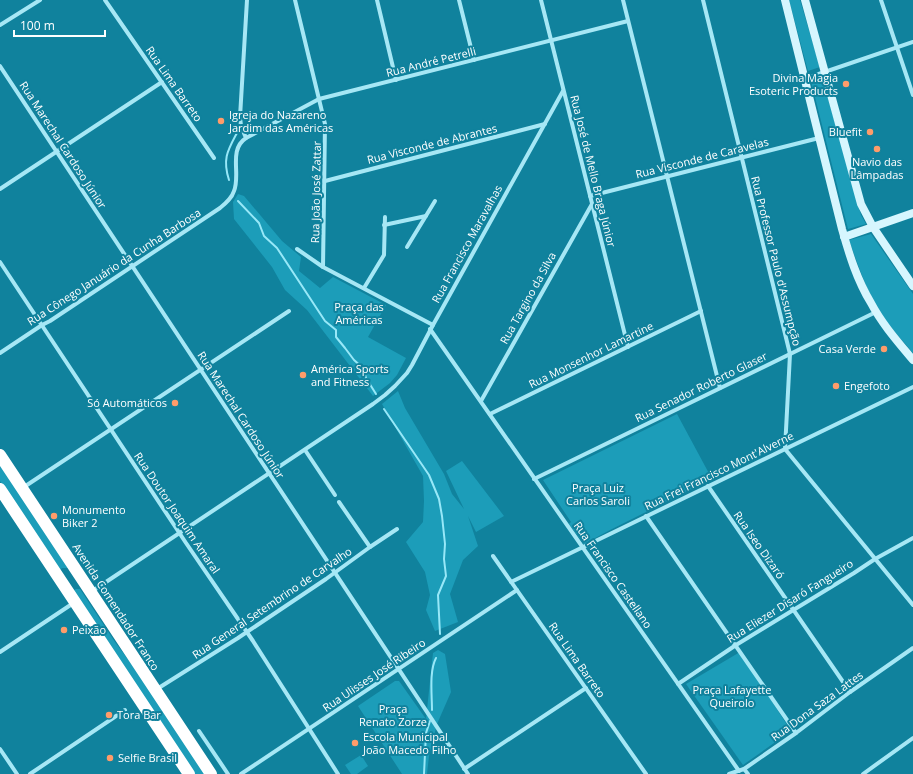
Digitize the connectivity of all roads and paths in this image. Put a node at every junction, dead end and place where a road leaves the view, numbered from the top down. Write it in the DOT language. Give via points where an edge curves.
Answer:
graph roads {
  1 [pos="40,0"];
  2 [pos="105,0"];
  3 [pos="247,0"];
  4 [pos="295,0"];
  5 [pos="377,0"];
  6 [pos="459,0"];
  7 [pos="540,0"];
  8 [pos="623,0"];
  9 [pos="702,0"];
  10 [pos="785,0"];
  11 [pos="805,0"];
  12 [pos="880,0"];
  13 [pos="628,21"];
  14 [pos="0,25"];
  15 [pos="551,41"];
  16 [pos="913,42"];
  17 [pos="897,47"];
  18 [pos="474,60"];
  19 [pos="0,66"];
  20 [pos="824,72"];
  21 [pos="804,79"];
  22 [pos="396,80"];
  23 [pos="162,82"];
  24 [pos="563,91"];
  25 [pos="913,95"];
  26 [pos="319,99"];
  27 [pos="544,124"];
  28 [pos="246,138"];
  29 [pos="819,138"];
  30 [pos="56,151"];
  31 [pos="214,158"];
  32 [pos="741,158"];
  33 [pos="667,177"];
  34 [pos="325,181"];
  35 [pos="0,189"];
  36 [pos="590,196"];
  37 [pos="435,201"];
  38 [pos="592,204"];
  39 [pos="913,213"];
  40 [pos="426,216"];
  41 [pos="385,217"];
  42 [pos="384,225"];
  43 [pos="873,227"];
  44 [pos="844,237"];
  45 [pos="407,247"];
  46 [pos="297,249"];
  47 [pos="0,262"];
  48 [pos="132,266"];
  49 [pos="324,268"];
  50 [pos="913,286"];
  51 [pos="364,288"];
  52 [pos="289,311"];
  53 [pos="701,311"];
  54 [pos="876,312"];
  55 [pos="433,324"];
  56 [pos="42,325"];
  57 [pos="430,329"];
  58 [pos="628,347"];
  59 [pos="0,353"];
  60 [pos="790,354"];
  61 [pos="913,360"];
  62 [pos="201,370"];
  63 [pos="913,387"];
  64 [pos="720,388"];
  65 [pos="481,402"];
  66 [pos="490,414"];
  67 [pos="110,429"];
  68 [pos="785,449"];
  69 [pos="304,450"];
  70 [pos="0,455"];
  71 [pos="269,473"];
  72 [pos="534,479"];
  73 [pos="708,486"];
  74 [pos="22,488"];
  75 [pos="335,495"];
  76 [pos="2,497"];
  77 [pos="339,502"];
  78 [pos="646,516"];
  79 [pos="397,529"];
  80 [pos="179,533"];
  81 [pos="913,538"];
  82 [pos="583,547"];
  83 [pos="370,548"];
  84 [pos="493,556"];
  85 [pos="874,559"];
  86 [pos="335,573"];
  87 [pos="79,575"];
  88 [pos="511,582"];
  89 [pos="63,585"];
  90 [pos="517,590"];
  91 [pos="90,592"];
  92 [pos="75,602"];
  93 [pos="913,605"];
  94 [pos="793,610"];
  95 [pos="246,632"];
  96 [pos="736,645"];
  97 [pos="913,648"];
  98 [pos="0,652"];
  99 [pos="399,669"];
  100 [pos="678,684"];
  101 [pos="586,688"];
  102 [pos="155,690"];
  103 [pos="850,692"];
  104 [pos="125,710"];
  105 [pos="309,729"];
  106 [pos="200,731"];
  107 [pos="796,733"];
  108 [pos="913,738"];
  109 [pos="0,749"];
  110 [pos="464,768"];
  111 [pos="742,770"];
  112 [pos="16,774"];
  113 [pos="30,774"];
  114 [pos="189,774"];
  115 [pos="211,774"];
  116 [pos="228,774"];
  117 [pos="241,774"];
  118 [pos="338,774"];
  119 [pos="468,774"];
  120 [pos="646,774"];
  121 [pos="729,774"];
  122 [pos="748,774"];
  123 [pos="862,774"];
  1 -- 14 [label="street"];
  2 -- 23 [label="street, Rua Lima Barreto"];
  3 -- 28 [label="street" via="240,117 240,126"];
  4 -- 26 [label="street, Rua João José Zattar"];
  5 -- 22 [label="street"];
  6 -- 18 [label="street"];
  7 -- 15 [label="street, Rua José de Mello Braga Júnior"];
  8 -- 13 [label="street"];
  9 -- 32 [label="street, Rua Professor Paulo d'Assumpção"];
  10 -- 21 [label="main road"];
  11 -- 20 [label="main road"];
  12 -- 17 [label="street"];
  13 -- 15 [label="street, Rua André Petrelli"];
  13 -- 33 [label="street"];
  15 -- 18 [label="street, Rua André Petrelli"];
  15 -- 24 [label="street, Rua José de Mello Braga Júnior"];
  16 -- 17 [label="street"];
  17 -- 20 [label="street"];
  17 -- 25 [label="street"];
  18 -- 22 [label="street, Rua André Petrelli"];
  19 -- 30 [label="street, Rua Marechal Cardoso Júnior"];
  20 -- 21 [label="street"];
  20 -- 43 [label="main road" via="859,197"];
  21 -- 29 [label="main road"];
  22 -- 26 [label="street, Rua André Petrelli"];
  23 -- 30 [label="street"];
  23 -- 31 [label="street, Rua Lima Barreto"];
  24 -- 27 [label="street, Rua Francisco Maravalhas"];
  24 -- 36 [label="street, Rua José de Mello Braga Júnior"];
  26 -- 28 [label="street, Rua André Petrelli"];
  26 -- 34 [label="street, Rua João José Zattar" via="326,128"];
  27 -- 34 [label="street, Rua Visconde de Abrantes"];
  27 -- 55 [label="street, Rua Francisco Maravalhas"];
  28 -- 48 [label="street, Rua Cônego Januário da Cunha Barbosa" via="236,152 236,183 228,201"];
  29 -- 32 [label="street, Rua Visconde de Caravelas"];
  29 -- 44 [label="main road"];
  30 -- 35 [label="street"];
  30 -- 48 [label="street, Rua Marechal Cardoso Júnior"];
  32 -- 33 [label="street, Rua Visconde de Caravelas"];
  32 -- 60 [label="street, Rua Professor Paulo d'Assumpção"];
  33 -- 36 [label="street, Rua Visconde de Caravelas"];
  33 -- 53 [label="street"];
  34 -- 49 [label="street, Rua João José Zattar"];
  36 -- 38 [label="street, Rua José de Mello Braga Júnior"];
  37 -- 40 [label="street"];
  38 -- 58 [label="street, Rua José de Mello Braga Júnior"];
  38 -- 65 [label="street, Rua Targino da Silva"];
  39 -- 43 [label="main road"];
  40 -- 42 [label="street"];
  40 -- 45 [label="street"];
  41 -- 42 [label="street"];
  42 -- 51 [label="street" via="383,257"];
  43 -- 44 [label="main road"];
  43 -- 50 [label="main road"];
  44 -- 54 [label="main road" via="857,275"];
  46 -- 49 [label="street"];
  47 -- 56 [label="street, Rua Doutor Joaquim Amaral"];
  48 -- 56 [label="street, Rua Cônego Januário da Cunha Barbosa"];
  48 -- 62 [label="street, Rua Marechal Cardoso Júnior"];
  49 -- 51 [label="street"];
  51 -- 55 [label="street"];
  52 -- 62 [label="street"];
  53 -- 58 [label="street, Rua Monsenhor Lamartine"];
  53 -- 64 [label="street"];
  54 -- 60 [label="street, Rua Senador Roberto Glaser"];
  54 -- 61 [label="main road"];
  55 -- 57 [label="street, Rua Francisco Maravalhas"];
  56 -- 59 [label="street, Rua Cônego Januário da Cunha Barbosa"];
  56 -- 67 [label="street, Rua Doutor Joaquim Amaral"];
  57 -- 65 [label="street, Rua Francisco Castellano"];
  57 -- 69 [label="street, Rua Francisco Maravalhas" via="407,373 395,386 379,400"];
  58 -- 66 [label="street, Rua Monsenhor Lamartine"];
  60 -- 64 [label="street, Rua Senador Roberto Glaser"];
  60 -- 68 [label="street, Rua Professor Paulo d'Assumpção"];
  62 -- 67 [label="street"];
  62 -- 71 [label="street, Rua Marechal Cardoso Júnior"];
  63 -- 68 [label="street, Rua Frei Francisco Mont'Alverne"];
  64 -- 72 [label="street, Rua Senador Roberto Glaser"];
  65 -- 66 [label="street, Rua Francisco Castellano"];
  66 -- 72 [label="street, Rua Francisco Castellano"];
  67 -- 74 [label="street"];
  67 -- 80 [label="street, Rua Doutor Joaquim Amaral"];
  68 -- 73 [label="street, Rua Frei Francisco Mont'Alverne"];
  68 -- 85 [label="street"];
  69 -- 71 [label="street, Rua Francisco Maravalhas"];
  69 -- 75 [label="street"];
  70 -- 74 [label="highway, Avenida Comendador Franco"];
  71 -- 80 [label="street, Rua Francisco Maravalhas"];
  71 -- 86 [label="street, Rua Marechal Cardoso Júnior"];
  72 -- 82 [label="street, Rua Francisco Castellano"];
  73 -- 78 [label="street, Rua Frei Francisco Mont'Alverne"];
  73 -- 94 [label="street, Rua Iseo Dizaró"];
  74 -- 87 [label="highway, Avenida Comendador Franco"];
  76 -- 89 [label="highway"];
  77 -- 83 [label="street"];
  78 -- 82 [label="street, Rua Frei Francisco Mont'Alverne"];
  78 -- 96 [label="street"];
  79 -- 83 [label="street, Rua General Setembrino de Carvalho"];
  80 -- 91 [label="street, Rua Francisco Maravalhas"];
  80 -- 95 [label="street, Rua Doutor Joaquim Amaral"];
  81 -- 85 [label="street, Rua Eliezer Disaró Fangueiro"];
  82 -- 88 [label="street, Rua Frei Francisco Mont'Alverne"];
  82 -- 100 [label="street, Rua Francisco Castellano"];
  83 -- 86 [label="street, Rua General Setembrino de Carvalho"];
  84 -- 88 [label="street, Rua Lima Barreto"];
  85 -- 93 [label="street"];
  85 -- 94 [label="street, Rua Eliezer Disaró Fangueiro"];
  86 -- 95 [label="street, Rua General Setembrino de Carvalho"];
  86 -- 99 [label="street, Rua Marechal Cardoso Júnior"];
  87 -- 89 [label="highway" via="70,572 66,574 63,577"];
  87 -- 91 [label="highway, Avenida Comendador Franco"];
  88 -- 90 [label="street, Rua Lima Barreto"];
  89 -- 92 [label="highway"];
  90 -- 99 [label="street, Rua Ulisses José Ribeiro"];
  90 -- 101 [label="street, Rua Lima Barreto"];
  91 -- 102 [label="highway, Avenida Comendador Franco"];
  92 -- 98 [label="street"];
  92 -- 114 [label="highway"];
  94 -- 96 [label="street, Rua Eliezer Disaró Fangueiro"];
  94 -- 103 [label="street, Rua Iseo Dizaró"];
  95 -- 102 [label="street, Rua General Setembrino de Carvalho"];
  95 -- 105 [label="street, Rua Doutor Joaquim Amaral"];
  96 -- 100 [label="street, Rua Eliezer Disaró Fangueiro"];
  96 -- 107 [label="street"];
  97 -- 103 [label="street, Rua Dona Saza Lattes"];
  99 -- 105 [label="street, Rua Ulisses José Ribeiro"];
  99 -- 110 [label="street, Rua Marechal Cardoso Júnior"];
  100 -- 111 [label="street, Rua Francisco Castellano"];
  101 -- 110 [label="street"];
  101 -- 120 [label="street, Rua Lima Barreto"];
  102 -- 115 [label="highway, Avenida Comendador Franco"];
  103 -- 107 [label="street, Rua Dona Saza Lattes"];
  104 -- 113 [label="street"];
  105 -- 117 [label="street, Rua Ulisses José Ribeiro"];
  105 -- 118 [label="street, Rua Doutor Joaquim Amaral"];
  106 -- 116 [label="street"];
  107 -- 111 [label="street, Rua Dona Saza Lattes"];
  108 -- 123 [label="street"];
  109 -- 112 [label="street"];
  110 -- 119 [label="street, Rua Marechal Cardoso Júnior"];
  111 -- 121 [label="street, Rua Dona Saza Lattes"];
  111 -- 122 [label="street, Rua Francisco Castellano"];
}
